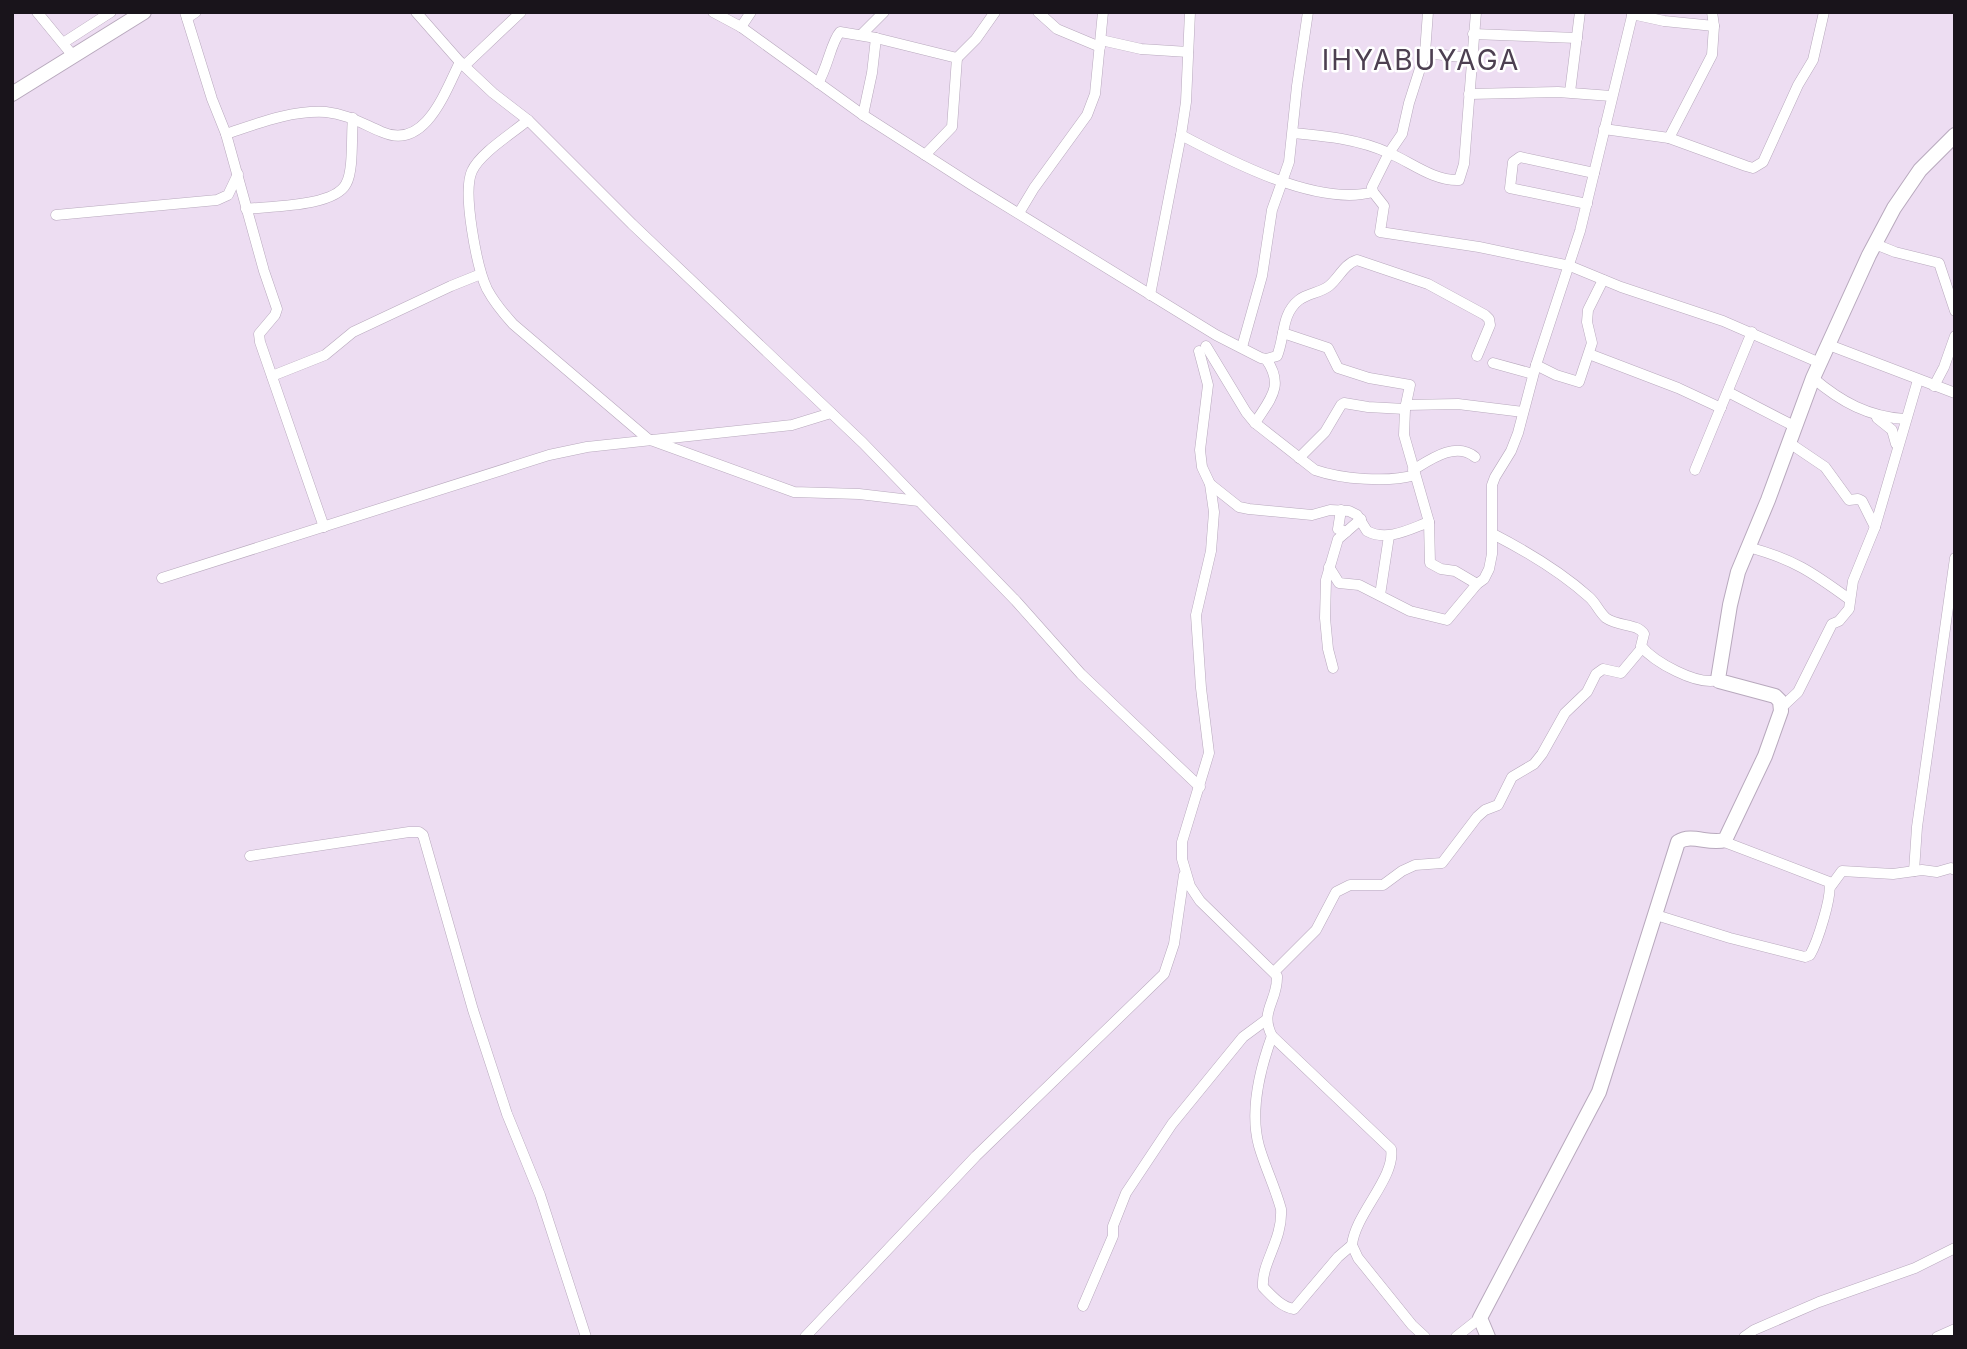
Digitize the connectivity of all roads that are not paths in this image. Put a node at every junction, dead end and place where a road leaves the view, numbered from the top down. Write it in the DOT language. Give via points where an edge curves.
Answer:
graph roads {
  1 [pos="37,12"];
  2 [pos="111,12"];
  3 [pos="197,12"];
  4 [pos="416,12"];
  5 [pos="521,12"];
  6 [pos="713,12"];
  7 [pos="751,12"];
  8 [pos="884,12"];
  9 [pos="995,12"];
  10 [pos="1038,12"];
  11 [pos="1103,12"];
  12 [pos="1190,12"];
  13 [pos="1308,12"];
  14 [pos="1428,12"];
  15 [pos="1476,12"];
  16 [pos="1580,12"];
  17 [pos="1712,12"];
  18 [pos="1824,12"];
  19 [pos="143,13"];
  20 [pos="1633,13"];
  21 [pos="186,15"];
  22 [pos="1714,26"];
  23 [pos="741,27"];
  24 [pos="1473,34"];
  25 [pos="861,35"];
  26 [pos="876,38"];
  27 [pos="1577,38"];
  28 [pos="64,43"];
  29 [pos="1100,44"];
  30 [pos="1188,52"];
  31 [pos="1425,53"];
  32 [pos="74,57"];
  33 [pos="957,58"];
  34 [pos="1471,58"];
  35 [pos="462,64"];
  36 [pos="818,83"];
  37 [pos="1570,92"];
  38 [pos="12,94"];
  39 [pos="1469,94"];
  40 [pos="1611,96"];
  41 [pos="863,115"];
  42 [pos="353,118"];
  43 [pos="528,120"];
  44 [pos="1604,129"];
  45 [pos="1293,133"];
  46 [pos="226,134"];
  47 [pos="1181,135"];
  48 [pos="1955,135"];
  49 [pos="1669,138"];
  50 [pos="1389,153"];
  51 [pos="925,155"];
  52 [pos="238,173"];
  53 [pos="1594,173"];
  54 [pos="1283,182"];
  55 [pos="1373,192"];
  56 [pos="1587,204"];
  57 [pos="246,209"];
  58 [pos="1019,213"];
  59 [pos="56,215"];
  60 [pos="1875,244"];
  61 [pos="1570,266"];
  62 [pos="481,274"];
  63 [pos="1603,280"];
  64 [pos="1150,295"];
  65 [pos="1955,311"];
  66 [pos="1752,332"];
  67 [pos="1283,333"];
  68 [pos="1955,336"];
  69 [pos="1829,345"];
  70 [pos="1242,347"];
  71 [pos="1589,354"];
  72 [pos="1477,356"];
  73 [pos="1266,359"];
  74 [pos="1493,363"];
  75 [pos="1821,363"];
  76 [pos="1535,370"];
  77 [pos="272,376"];
  78 [pos="1814,378"];
  79 [pos="1919,380"];
  80 [pos="1934,386"];
  81 [pos="1728,392"];
  82 [pos="1955,393"];
  83 [pos="1405,407"];
  84 [pos="1721,408"];
  85 [pos="831,412"];
  86 [pos="1523,412"];
  87 [pos="1874,416"];
  88 [pos="1905,419"];
  89 [pos="1255,423"];
  90 [pos="1794,426"];
  91 [pos="648,439"];
  92 [pos="1788,442"];
  93 [pos="1897,449"];
  94 [pos="1475,457"];
  95 [pos="1299,458"];
  96 [pos="1695,470"];
  97 [pos="1414,472"];
  98 [pos="1210,484"];
  99 [pos="919,501"];
  100 [pos="1341,510"];
  101 [pos="1361,519"];
  102 [pos="1429,522"];
  103 [pos="324,527"];
  104 [pos="1875,527"];
  105 [pos="1346,533"];
  106 [pos="1493,534"];
  107 [pos="1389,536"];
  108 [pos="1748,547"];
  109 [pos="1955,558"];
  110 [pos="1329,567"];
  111 [pos="162,578"];
  112 [pos="1477,584"];
  113 [pos="1380,595"];
  114 [pos="1849,598"];
  115 [pos="1642,648"];
  116 [pos="1333,668"];
  117 [pos="1718,680"];
  118 [pos="1782,707"];
  119 [pos="1200,787"];
  120 [pos="1722,841"];
  121 [pos="250,856"];
  122 [pos="1184,870"];
  123 [pos="1955,870"];
  124 [pos="1914,871"];
  125 [pos="1830,886"];
  126 [pos="1656,915"];
  127 [pos="1274,972"];
  128 [pos="1266,1020"];
  129 [pos="1272,1036"];
  130 [pos="1352,1245"];
  131 [pos="1955,1248"];
  132 [pos="1083,1306"];
  133 [pos="1480,1318"];
  134 [pos="1955,1329"];
  135 [pos="1756,1334"];
  136 [pos="586,1337"];
  137 [pos="805,1337"];
  138 [pos="1425,1337"];
  139 [pos="1455,1337"];
  140 [pos="1488,1337"];
  141 [pos="1744,1337"];
  142 [pos="1937,1337"];
  1 -- 28 [label="street"];
  2 -- 28 [label="street"];
  3 -- 21 [label="street"];
  4 -- 35 [label="street"];
  5 -- 35 [label="street"];
  6 -- 23 [label="street"];
  7 -- 23 [label="street"];
  8 -- 25 [label="street"];
  9 -- 33 [label="street"];
  10 -- 29 [label="street" via="1057,29"];
  11 -- 29 [label="street"];
  12 -- 30 [label="street"];
  13 -- 45 [label="street"];
  14 -- 31 [label="street"];
  15 -- 24 [label="street"];
  16 -- 27 [label="street"];
  17 -- 22 [label="street"];
  18 -- 49 [label="street" via="1813,60 1763,162 1746,166"];
  19 -- 32 [label="street"];
  20 -- 22 [label="street"];
  20 -- 40 [label="street"];
  21 -- 46 [label="street"];
  22 -- 49 [label="street" via="1712,55"];
  23 -- 36 [label="street"];
  24 -- 27 [label="street"];
  24 -- 34 [label="street"];
  25 -- 26 [label="street"];
  25 -- 36 [label="street" via="837,34"];
  26 -- 33 [label="street"];
  26 -- 41 [label="street"];
  27 -- 37 [label="street"];
  28 -- 32 [label="street"];
  29 -- 30 [label="street"];
  29 -- 58 [label="street" via="1095,94 1087,116"];
  30 -- 47 [label="street"];
  31 -- 34 [label="street"];
  31 -- 50 [label="street" via="1402,134"];
  32 -- 38 [label="street"];
  33 -- 51 [label="street" via="952,127"];
  34 -- 39 [label="street"];
  35 -- 42 [label="street" via="414,134 390,136"];
  35 -- 43 [label="street"];
  36 -- 41 [label="street"];
  37 -- 39 [label="street"];
  37 -- 40 [label="street"];
  39 -- 50 [label="street" via="1459,180 1441,178"];
  40 -- 44 [label="street"];
  41 -- 51 [label="street"];
  42 -- 46 [label="street" via="327,112 299,113"];
  42 -- 57 [label="street" via="349,174 340,191 315,202"];
  43 -- 62 [label="street" via="478,162 469,179"];
  43 -- 85 [label="street"];
  44 -- 49 [label="street"];
  44 -- 53 [label="street"];
  45 -- 50 [label="street" via="1341,138"];
  45 -- 54 [label="street"];
  46 -- 52 [label="street"];
  47 -- 54 [label="street"];
  47 -- 64 [label="street"];
  48 -- 60 [label="street" via="1920,170"];
  50 -- 55 [label="street"];
  51 -- 58 [label="street"];
  52 -- 57 [label="street"];
  52 -- 59 [label="street" via="228,195 217,200"];
  53 -- 56 [label="street"];
  53 -- 56 [label="street" via="1520,156 1513,162 1509,187"];
  54 -- 55 [label="street" via="1335,194"];
  54 -- 70 [label="street" via="1272,210 1262,276"];
  55 -- 61 [label="street" via="1384,206 1382,234"];
  56 -- 61 [label="street"];
  57 -- 77 [label="street" via="277,309 259,334"];
  58 -- 64 [label="street"];
  60 -- 65 [label="street" via="1939,263"];
  60 -- 69 [label="street"];
  61 -- 63 [label="street"];
  61 -- 76 [label="street"];
  62 -- 77 [label="street" via="353,332 325,355"];
  62 -- 91 [label="street" via="513,324"];
  63 -- 66 [label="street"];
  63 -- 71 [label="street" via="1588,310"];
  64 -- 70 [label="street"];
  66 -- 75 [label="street"];
  66 -- 81 [label="street"];
  67 -- 72 [label="street" via="1289,311 1300,299 1325,289 1349,263 1360,260 1428,284 1485,315 1490,325"];
  67 -- 73 [label="street" via="1277,356"];
  67 -- 83 [label="street" via="1328,348 1335,366 1350,373 1408,384"];
  68 -- 80 [label="street"];
  69 -- 75 [label="street"];
  69 -- 79 [label="street"];
  70 -- 73 [label="street"];
  71 -- 76 [label="street" via="1579,382"];
  71 -- 84 [label="street"];
  73 -- 89 [label="street" via="1275,372 1276,386"];
  74 -- 76 [label="street"];
  75 -- 78 [label="street"];
  76 -- 86 [label="street"];
  77 -- 103 [label="street"];
  78 -- 87 [label="street" via="1840,400"];
  78 -- 90 [label="street"];
  79 -- 80 [label="street"];
  79 -- 88 [label="street"];
  80 -- 82 [label="street"];
  81 -- 84 [label="street"];
  81 -- 90 [label="street"];
  83 -- 86 [label="street" via="1458,404"];
  83 -- 95 [label="street" via="1342,404 1325,432"];
  83 -- 97 [label="street" via="1404,435"];
  84 -- 96 [label="street"];
  85 -- 91 [label="street" via="792,425"];
  85 -- 99 [label="street"];
  86 -- 106 [label="street" via="1511,451 1492,485"];
  87 -- 88 [label="street"];
  87 -- 93 [label="street" via="1892,430"];
  88 -- 93 [label="street"];
  89 -- 95 [label="street"];
  89 -- 98 [label="street" via="1202,348 1208,385 1200,450"];
  90 -- 92 [label="street"];
  91 -- 99 [label="street" via="783,490"];
  91 -- 103 [label="street" via="549,455"];
  92 -- 104 [label="street" via="1825,467 1848,500 1862,501"];
  92 -- 108 [label="street"];
  93 -- 104 [label="street"];
  94 -- 97 [label="street" via="1461,450 1436,456"];
  95 -- 97 [label="street" via="1327,474 1386,479"];
  97 -- 102 [label="street"];
  98 -- 100 [label="street" via="1239,507 1249,509 1312,515"];
  98 -- 119 [label="street" via="1213,530 1196,615 1209,753"];
  99 -- 119 [label="street" via="1081,674"];
  100 -- 101 [label="street"];
  100 -- 105 [label="street" via="1338,528"];
  101 -- 105 [label="street"];
  101 -- 107 [label="street" via="1367,531"];
  102 -- 107 [label="street"];
  102 -- 112 [label="street" via="1431,565 1454,570"];
  103 -- 111 [label="street"];
  104 -- 114 [label="street"];
  105 -- 110 [label="street" via="1338,539"];
  106 -- 112 [label="street" via="1489,569"];
  106 -- 115 [label="street" via="1584,593 1609,620 1642,630"];
  107 -- 113 [label="street"];
  108 -- 114 [label="street" via="1805,567"];
  108 -- 117 [label="street" via="1730,605"];
  109 -- 124 [label="street"];
  110 -- 113 [label="street" via="1339,583 1359,585"];
  110 -- 116 [label="street" via="1324,602"];
  112 -- 113 [label="street" via="1447,620 1410,611"];
  114 -- 118 [label="street" via="1849,609 1829,628 1798,692"];
  115 -- 117 [label="street" via="1682,673 1705,682"];
  115 -- 127 [label="street" via="1620,673 1604,669 1596,674 1534,764 1512,777 1498,805 1477,817 1445,860 1415,865 1383,885 1350,885 1336,892 1316,930"];
  117 -- 118 [label="street" via="1775,695"];
  118 -- 120 [label="street" via="1749,792"];
  119 -- 122 [label="street" via="1182,842"];
  120 -- 125 [label="street" via="1826,880"];
  120 -- 126 [label="street" via="1687,838 1678,842"];
  121 -- 136 [label="street" via="409,832 423,835 473,1010"];
  122 -- 127 [label="street" via="1208,909"];
  122 -- 137 [label="street" via="1174,944 1164,974 976,1156"];
  123 -- 124 [label="street"];
  124 -- 125 [label="street" via="1842,871"];
  125 -- 126 [label="street" via="1828,907 1812,952 1805,957"];
  126 -- 133 [label="street" via="1599,1092"];
  127 -- 128 [label="street" via="1276,990"];
  128 -- 129 [label="street"];
  128 -- 132 [label="street" via="1243,1037 1172,1124 1126,1192"];
  129 -- 130 [label="street" via="1391,1149 1382,1183 1357,1224"];
  129 -- 130 [label="street" via="1257,1087 1257,1132 1282,1220 1264,1287 1273,1298 1294,1309"];
  130 -- 138 [label="street"];
  131 -- 135 [label="street" via="1915,1268 1819,1302"];
  133 -- 139 [label="street"];
  133 -- 140 [label="street"];
  134 -- 142 [label="street"];
  135 -- 141 [label="street"];
}
